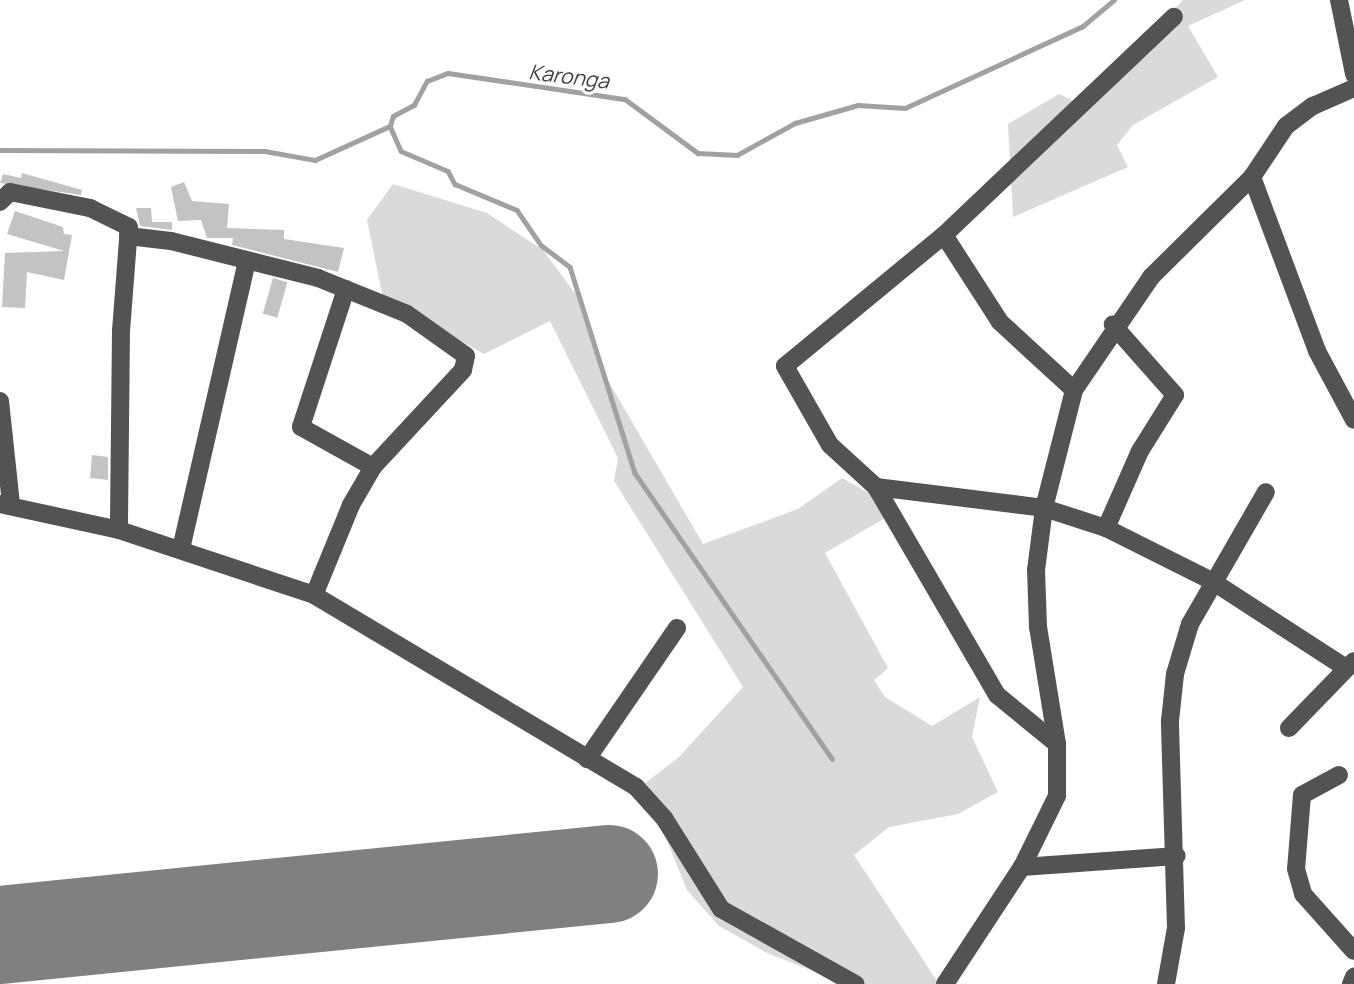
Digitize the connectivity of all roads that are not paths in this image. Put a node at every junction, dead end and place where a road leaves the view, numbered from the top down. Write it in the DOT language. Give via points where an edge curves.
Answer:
graph roads {
  1 [pos="1339,0"];
  2 [pos="1174,16"];
  3 [pos="1354,74"];
  4 [pos="1354,88"];
  5 [pos="1252,177"];
  6 [pos="0,202"];
  7 [pos="944,235"];
  8 [pos="128,236"];
  9 [pos="247,261"];
  10 [pos="346,289"];
  11 [pos="1113,325"];
  12 [pos="1074,390"];
  13 [pos="0,401"];
  14 [pos="1354,420"];
  15 [pos="373,467"];
  16 [pos="876,487"];
  17 [pos="1266,492"];
  18 [pos="6,504"];
  19 [pos="1044,508"];
  20 [pos="1106,528"];
  21 [pos="119,530"];
  22 [pos="181,550"];
  23 [pos="1212,581"];
  24 [pos="314,595"];
  25 [pos="677,628"];
  26 [pos="1350,665"];
  27 [pos="1289,728"];
  28 [pos="1057,744"];
  29 [pos="587,759"];
  30 [pos="1339,775"];
  31 [pos="1177,856"];
  32 [pos="1022,867"];
  33 [pos="1354,951"];
  34 [pos="1354,977"];
  35 [pos="855,984"];
  36 [pos="946,984"];
  37 [pos="1166,984"];
  38 [pos="1350,984"];
  1 -- 3 [label="street"];
  2 -- 7 [label="street"];
  4 -- 5 [label="street" via="1299,115"];
  5 -- 11 [label="street" via="1172,253"];
  5 -- 14 [label="street" via="1317,351"];
  6 -- 8 [label="street" via="10,192 90,208 126,223"];
  7 -- 12 [label="street" via="1000,322"];
  7 -- 16 [label="street" via="785,366 830,445"];
  8 -- 9 [label="street"];
  8 -- 21 [label="street"];
  9 -- 10 [label="street"];
  9 -- 22 [label="street"];
  10 -- 15 [label="street" via="301,427"];
  10 -- 15 [label="street" via="407,314 466,356 463,370"];
  11 -- 12 [label="street"];
  11 -- 20 [label="street" via="1175,395 1140,451"];
  12 -- 19 [label="street"];
  13 -- 18 [label="street"];
  15 -- 24 [label="street" via="351,505"];
  16 -- 19 [label="street"];
  16 -- 28 [label="street" via="998,695"];
  17 -- 23 [label="street"];
  18 -- 21 [label="street"];
  19 -- 20 [label="street"];
  19 -- 28 [label="street" via="1037,614"];
  20 -- 23 [label="street"];
  21 -- 22 [label="street"];
  22 -- 24 [label="street"];
  23 -- 26 [label="street"];
  23 -- 31 [label="street" via="1190,624 1171,693"];
  24 -- 29 [label="street"];
  25 -- 29 [label="street"];
  26 -- 27 [label="street"];
  28 -- 32 [label="street" via="1057,796"];
  29 -- 35 [label="street" via="651,801 721,909"];
  30 -- 33 [label="street" via="1302,795 1296,869 1303,894"];
  31 -- 32 [label="street"];
  31 -- 37 [label="street" via="1176,928"];
  32 -- 36 [label="street"];
  34 -- 38 [label="street"];
}
